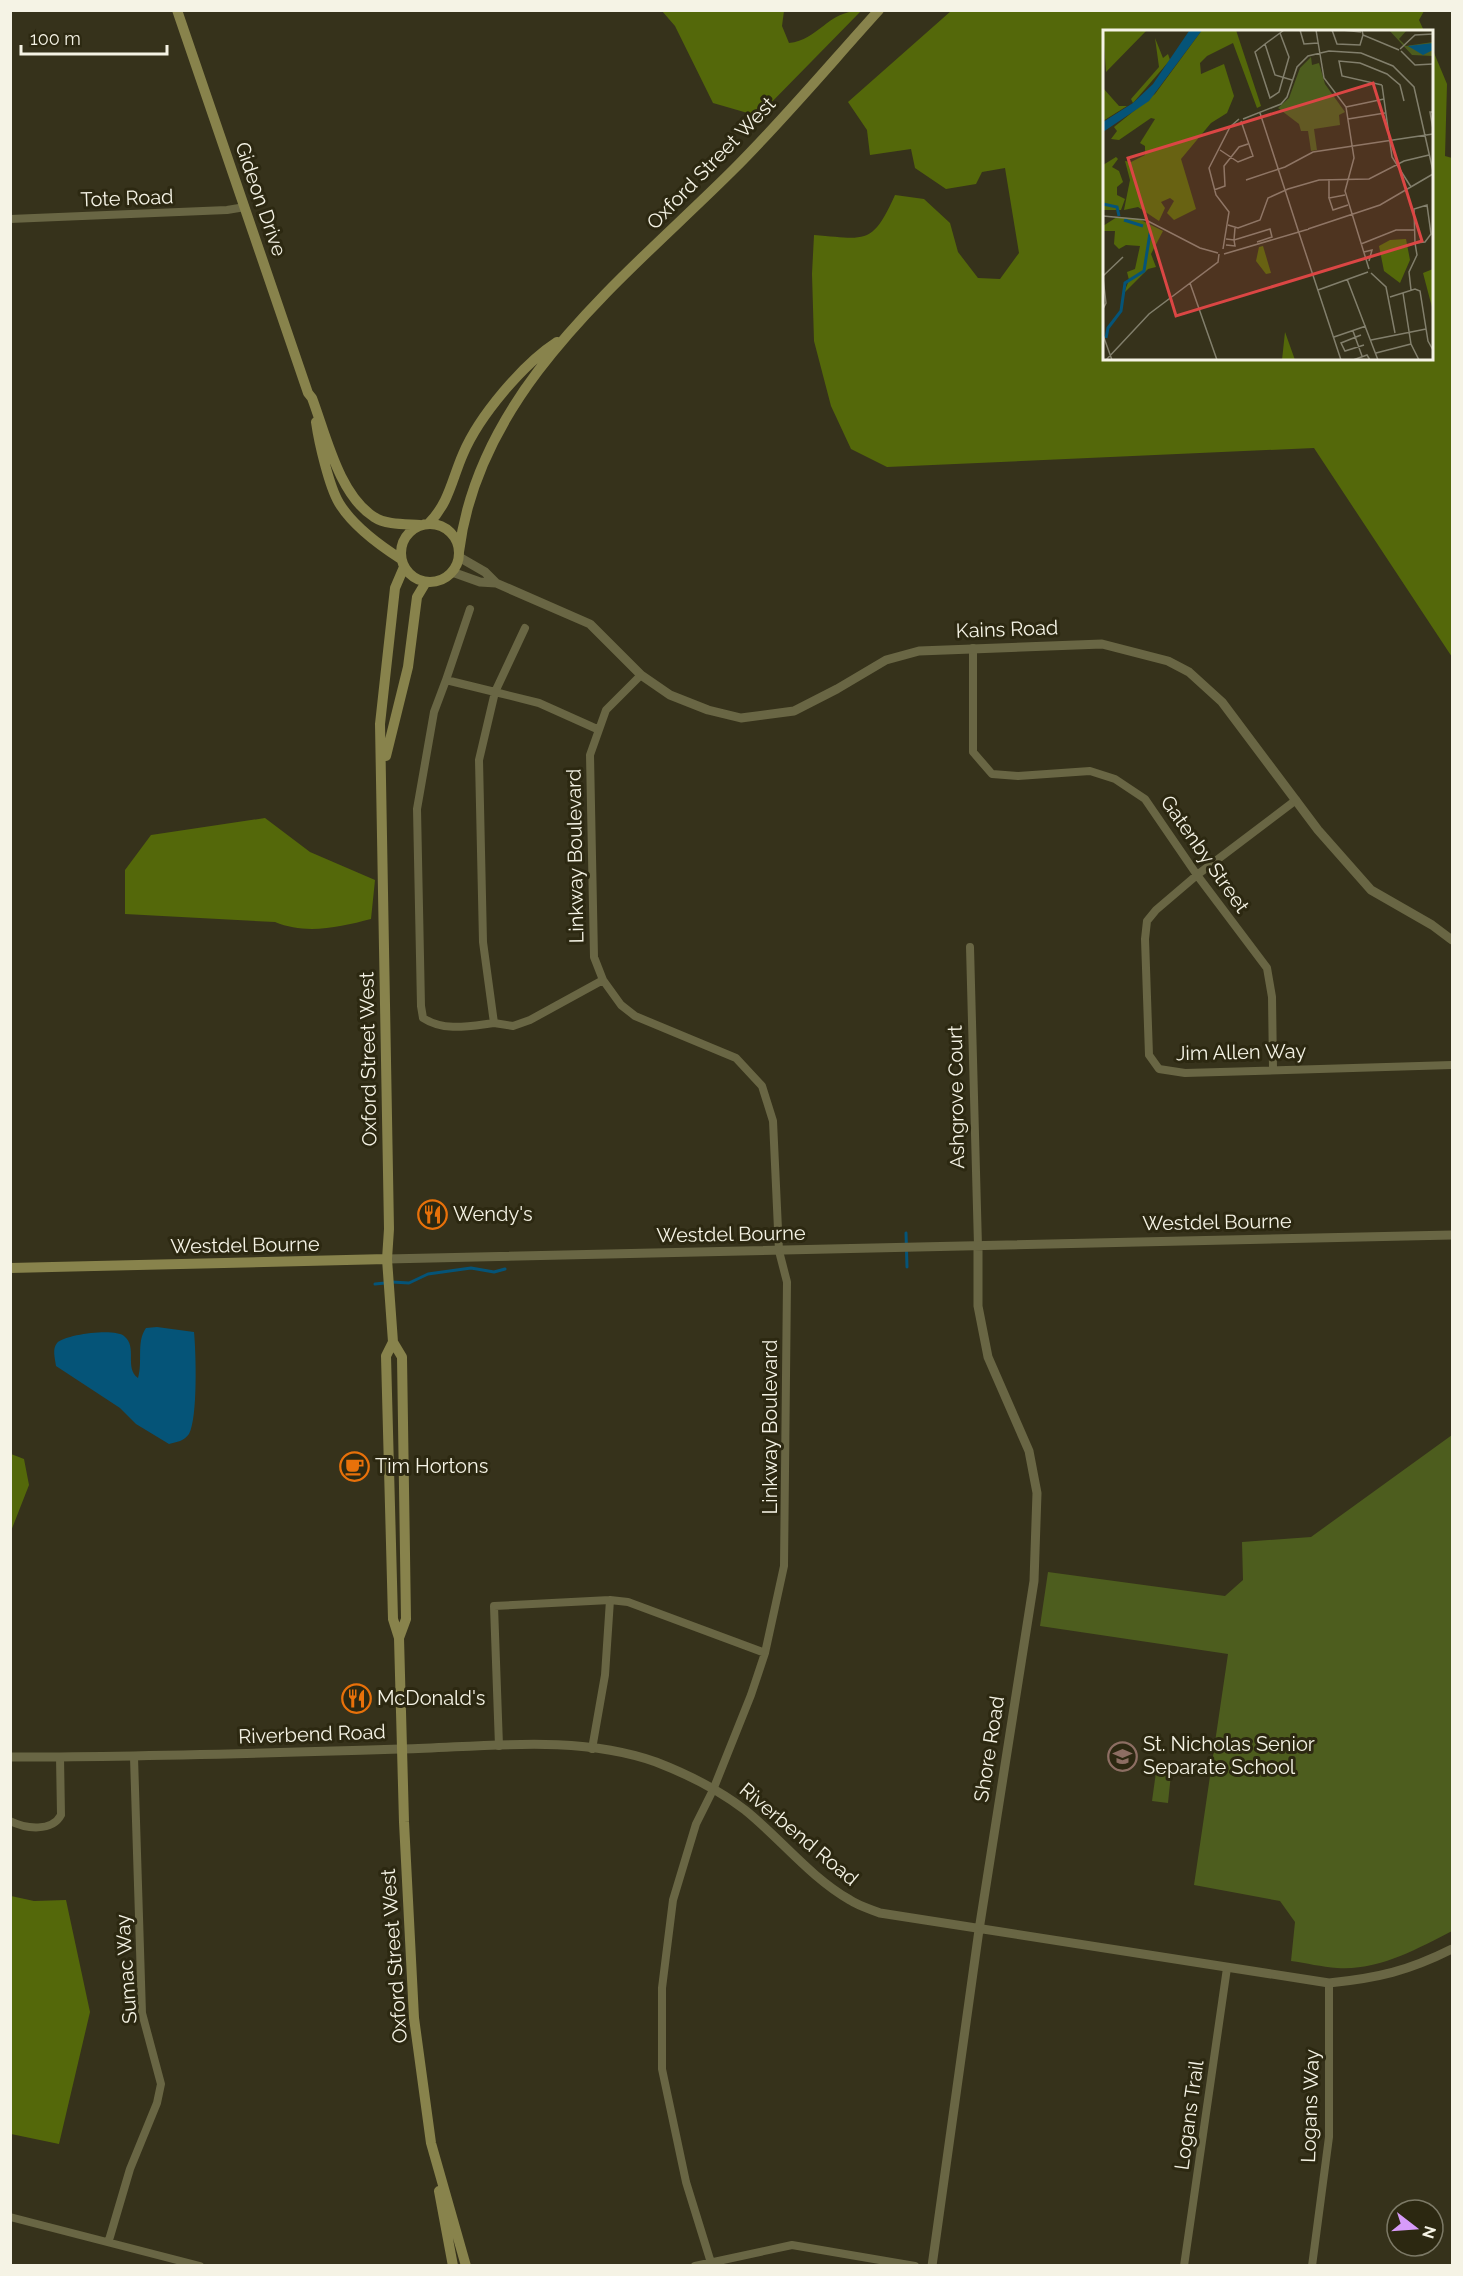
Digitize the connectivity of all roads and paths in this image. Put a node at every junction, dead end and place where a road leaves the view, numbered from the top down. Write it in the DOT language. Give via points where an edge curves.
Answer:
graph roads {
  1 [pos="177,10"];
  2 [pos="879,10"];
  3 [pos="245,207"];
  4 [pos="10,219"];
  5 [pos="565,336"];
  6 [pos="312,398"];
  7 [pos="424,524"];
  8 [pos="459,555"];
  9 [pos="403,563"];
  10 [pos="452,572"];
  11 [pos="426,582"];
  12 [pos="496,583"];
  13 [pos="470,609"];
  14 [pos="525,628"];
  15 [pos="973,648"];
  16 [pos="641,675"];
  17 [pos="446,680"];
  18 [pos="495,692"];
  19 [pos="597,729"];
  20 [pos="382,774"];
  21 [pos="1296,800"];
  22 [pos="1197,875"];
  23 [pos="1452,940"];
  24 [pos="970,948"];
  25 [pos="603,980"];
  26 [pos="494,1023"];
  27 [pos="1452,1065"];
  28 [pos="1273,1068"];
  29 [pos="1452,1235"];
  30 [pos="978,1246"];
  31 [pos="779,1251"];
  32 [pos="387,1259"];
  33 [pos="10,1268"];
  34 [pos="393,1342"];
  35 [pos="610,1600"];
  36 [pos="399,1638"];
  37 [pos="765,1653"];
  38 [pos="499,1746"];
  39 [pos="402,1749"];
  40 [pos="592,1749"];
  41 [pos="10,1757"];
  42 [pos="60,1757"];
  43 [pos="134,1757"];
  44 [pos="713,1790"];
  45 [pos="10,1821"];
  46 [pos="979,1930"];
  47 [pos="1452,1948"];
  48 [pos="1227,1968"];
  49 [pos="1329,1983"];
  50 [pos="431,2143"];
  51 [pos="10,2217"];
  52 [pos="109,2240"];
  53 [pos="712,2264"];
  54 [pos="200,2265"];
  55 [pos="453,2265"];
  56 [pos="466,2265"];
  57 [pos="695,2265"];
  58 [pos="915,2265"];
  59 [pos="932,2265"];
  60 [pos="1184,2265"];
  61 [pos="1312,2265"];
  1 -- 3 [label="main road, Gideon Drive"];
  2 -- 5 [label="main road, Oxford Street West" via="737,166"];
  3 -- 4 [label="street, Tote Road"];
  3 -- 6 [label="main road, Gideon Drive"];
  5 -- 7 [label="main road, Oxford Street West" via="543,351 478,425 442,510"];
  5 -- 8 [label="main road, Oxford Street West" via="529,382 489,450 464,516"];
  6 -- 7 [label="main road, Gideon Drive" via="347,491 374,518 388,523"];
  6 -- 9 [label="main road, Gideon Drive" via="319,442 338,503 364,532"];
  7 -- 8 [label="main road" via="438,524 453,535"];
  7 -- 9 [label="main road" via="406,535 400,551"];
  8 -- 10 [label="main road"];
  8 -- 12 [label="street, Kains Road"];
  9 -- 11 [label="main road" via="410,575"];
  9 -- 20 [label="main road, Oxford Street West" via="395,588 380,724"];
  10 -- 11 [label="main road" via="440,580"];
  10 -- 12 [label="street, Kains Road"];
  11 -- 20 [label="main road, Oxford Street West" via="417,597 408,667"];
  12 -- 16 [label="street, Kains Road" via="590,624"];
  13 -- 17 [label="street"];
  14 -- 18 [label="street"];
  15 -- 16 [label="street, Kains Road" via="919,651 886,660 794,711 760,717 741,718 708,710 670,695"];
  15 -- 21 [label="street, Kains Road" via="1102,644 1168,662 1189,672 1221,702"];
  15 -- 22 [label="street, Gatenby Street" via="973,752 992,774 1090,771 1115,779 1145,799"];
  16 -- 19 [label="street, Linkway Boulevard" via="606,710"];
  17 -- 18 [label="street"];
  17 -- 26 [label="street" via="434,712 417,809 421,1006 423,1017 442,1027"];
  18 -- 19 [label="street" via="539,703"];
  18 -- 26 [label="street" via="479,760 483,942"];
  19 -- 25 [label="street, Linkway Boulevard" via="590,755 593,945"];
  20 -- 32 [label="main road, Oxford Street West"];
  21 -- 22 [label="street, Jim Allen Way"];
  21 -- 23 [label="street, Kains Road" via="1371,890"];
  22 -- 28 [label="street, Gatenby Street" via="1267,968 1272,997"];
  22 -- 28 [label="street, Jim Allen Way" via="1147,921 1144,939 1149,1055 1159,1069 1185,1072"];
  24 -- 30 [label="street, Ashgrove Court"];
  25 -- 26 [label="street" via="530,1020 513,1026"];
  25 -- 31 [label="street, Linkway Boulevard" via="621,1005 635,1016 736,1058 762,1086 773,1121"];
  27 -- 28 [label="street, Jim Allen Way"];
  29 -- 30 [label="street, Westdel Bourne"];
  30 -- 31 [label="street, Westdel Bourne"];
  30 -- 46 [label="street, Shore Road" via="978,1306 988,1357 1029,1451 1036,1494 1034,1581"];
  31 -- 32 [label="street, Westdel Bourne"];
  31 -- 37 [label="street, Linkway Boulevard" via="787,1282 785,1546"];
  32 -- 33 [label="main road, Westdel Bourne"];
  32 -- 34 [label="main road, Oxford Street West"];
  34 -- 36 [label="main road, Oxford Street West" via="386,1356 393,1619"];
  34 -- 36 [label="main road, Oxford Street West" via="402,1357 406,1619"];
  35 -- 37 [label="street" via="628,1602"];
  35 -- 38 [label="street" via="494,1606"];
  35 -- 40 [label="street" via="606,1666"];
  36 -- 39 [label="main road, Oxford Street West"];
  37 -- 44 [label="street, Linkway Boulevard"];
  38 -- 39 [label="street, Riverbend Road"];
  38 -- 40 [label="street, Riverbend Road"];
  39 -- 43 [label="street, Riverbend Road"];
  39 -- 50 [label="main road, Oxford Street West" via="414,2018"];
  40 -- 44 [label="street, Riverbend Road" via="653,1762"];
  41 -- 42 [label="street, Riverbend Road"];
  42 -- 43 [label="street, Riverbend Road"];
  42 -- 45 [label="street" via="61,1815 57,1822 50,1826 27,1826"];
  43 -- 52 [label="street, Sumac Way" via="142,2013 161,2084"];
  44 -- 46 [label="street, Riverbend Road" via="746,1811 850,1901 890,1915"];
  44 -- 53 [label="street, Linkway Boulevard" via="696,1824 673,1900 662,1989 662,2069 686,2182"];
  46 -- 48 [label="street, Riverbend Road"];
  46 -- 59 [label="street, Shore Road"];
  47 -- 49 [label="street, Riverbend Road" via="1418,1966 1376,1978"];
  48 -- 49 [label="street, Riverbend Road"];
  48 -- 60 [label="street, Logans Trail"];
  49 -- 61 [label="street, Logans Way" via="1329,2137"];
  50 -- 55 [label="main road"];
  50 -- 56 [label="main road, Oxford Street West"];
  51 -- 52 [label="street"];
  52 -- 54 [label="street"];
  53 -- 57 [label="street"];
  53 -- 58 [label="street" via="792,2245"];
}
